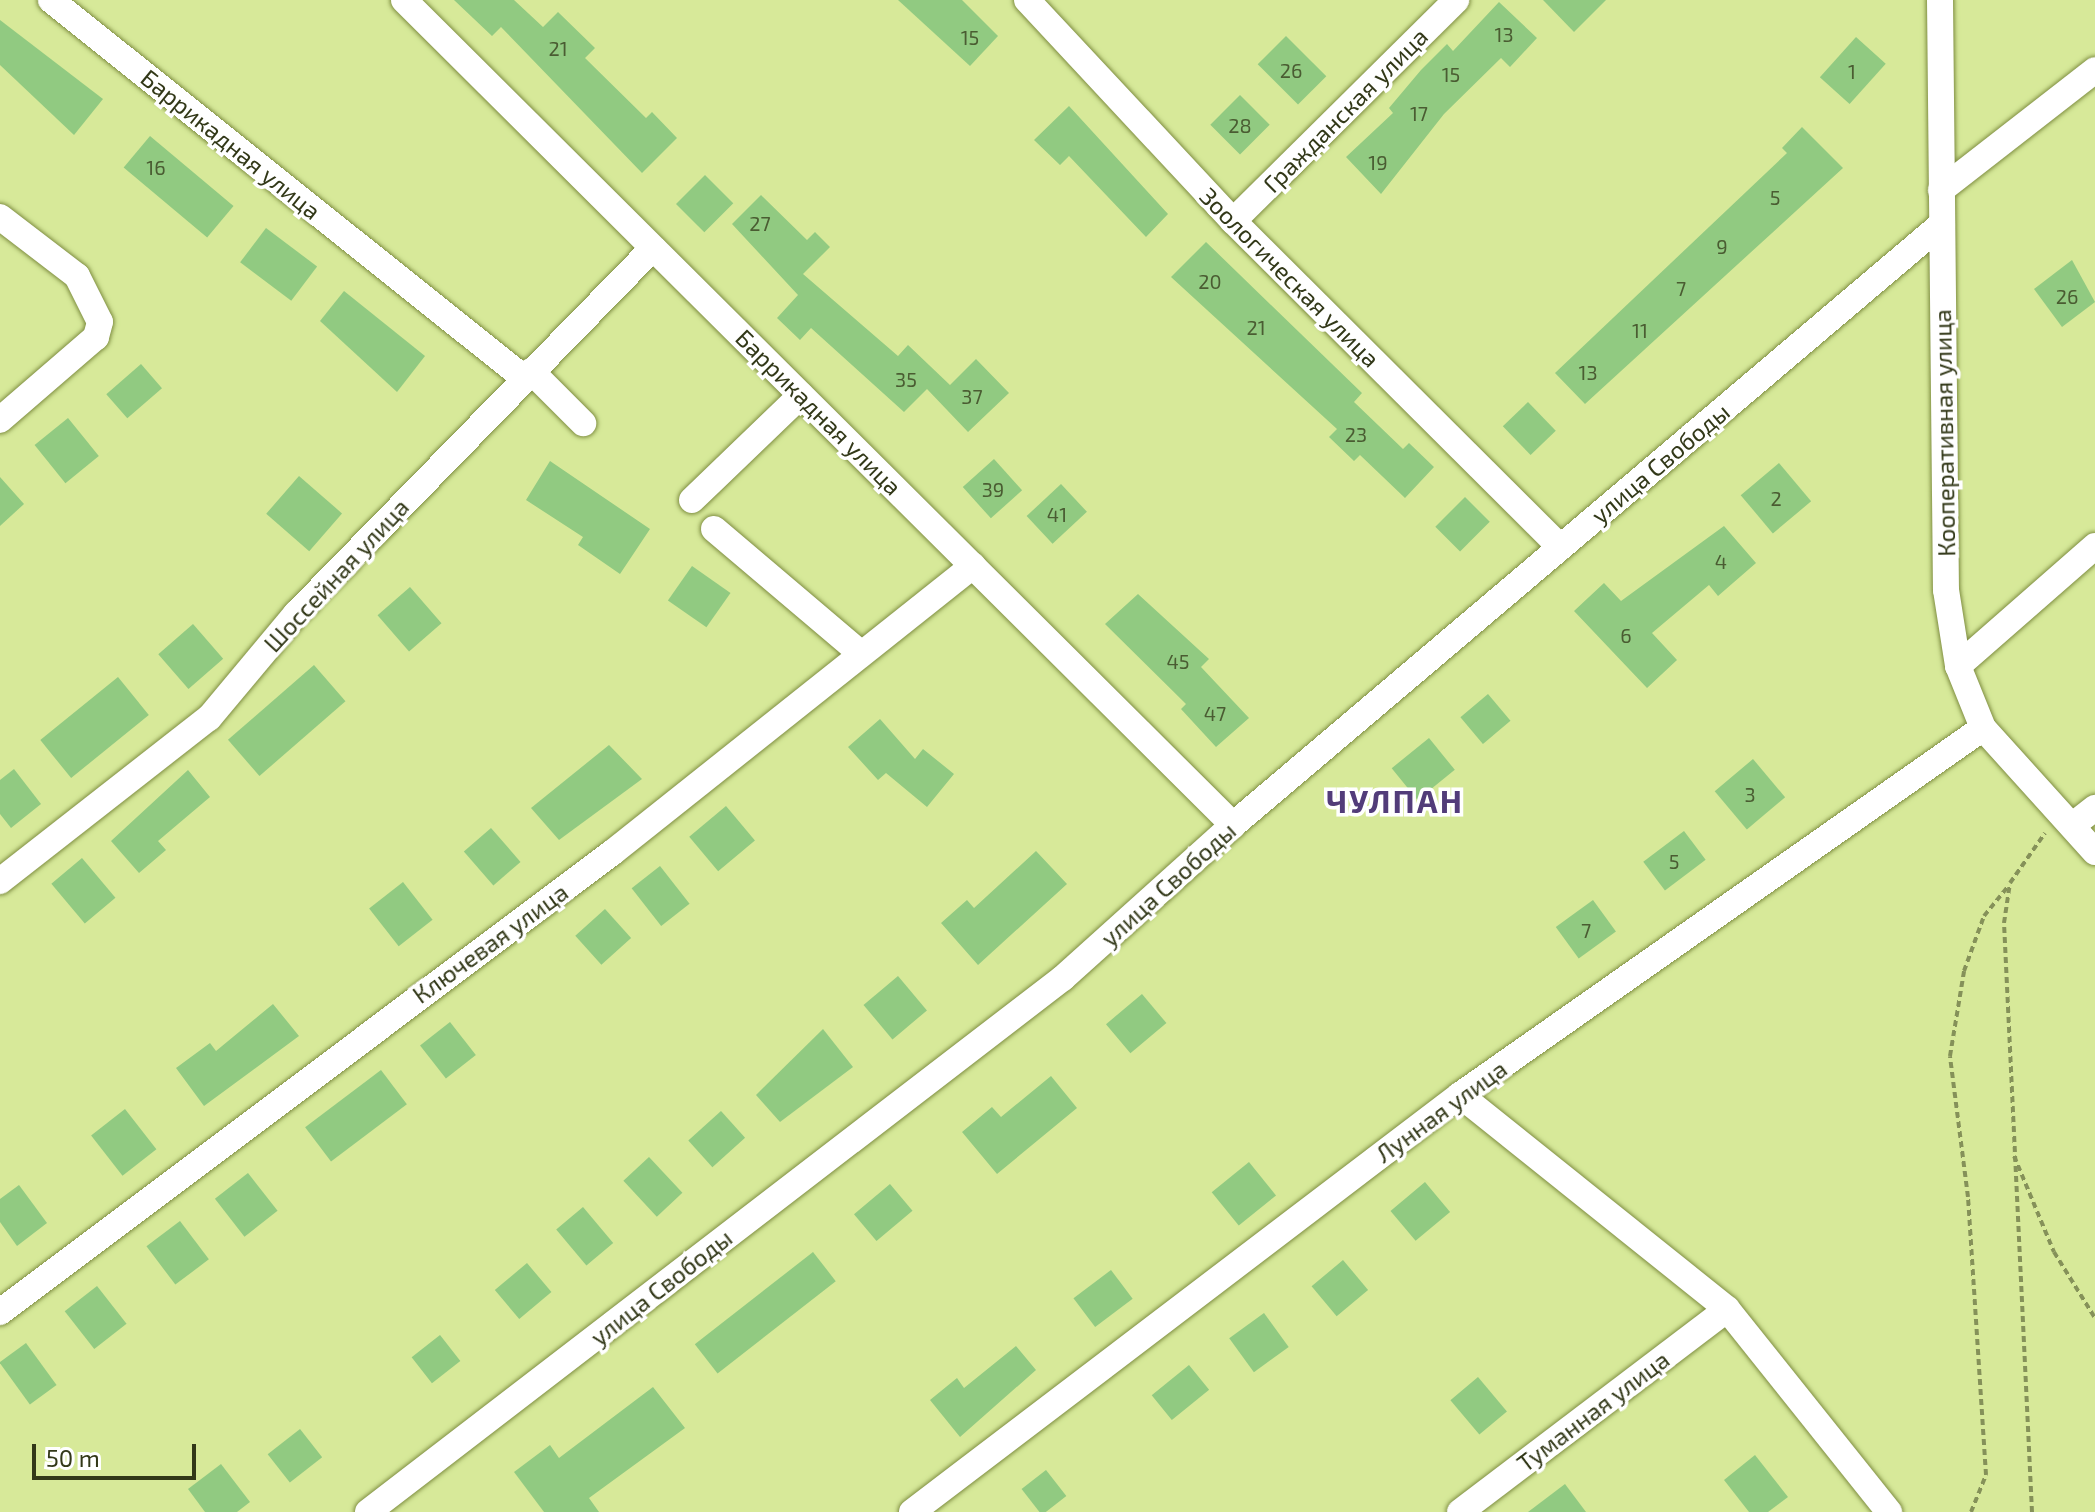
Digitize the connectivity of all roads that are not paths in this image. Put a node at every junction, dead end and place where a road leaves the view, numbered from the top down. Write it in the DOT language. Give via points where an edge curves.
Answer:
graph roads {
  1 [pos="51,0"];
  2 [pos="404,0"];
  3 [pos="1027,0"];
  4 [pos="1456,0"];
  5 [pos="1940,0"];
  6 [pos="2095,70"];
  7 [pos="1941,190"];
  8 [pos="0,217"];
  9 [pos="1233,221"];
  10 [pos="1942,224"];
  11 [pos="653,248"];
  12 [pos="527,375"];
  13 [pos="801,395"];
  14 [pos="0,420"];
  15 [pos="583,423"];
  16 [pos="692,500"];
  17 [pos="714,529"];
  18 [pos="2095,546"];
  19 [pos="1560,547"];
  20 [pos="973,566"];
  21 [pos="859,652"];
  22 [pos="1958,666"];
  23 [pos="1983,728"];
  24 [pos="2095,808"];
  25 [pos="2067,818"];
  26 [pos="1233,825"];
  27 [pos="2095,852"];
  28 [pos="0,881"];
  29 [pos="1460,1095"];
  30 [pos="1727,1309"];
  31 [pos="0,1312"];
  32 [pos="368,1512"];
  33 [pos="912,1512"];
  34 [pos="1460,1512"];
  35 [pos="1889,1512"];
  1 -- 12 [label="street, Баррикадная улица"];
  2 -- 11 [label="street, Баррикадная улица"];
  3 -- 9 [label="street, Зоологическая улица"];
  4 -- 9 [label="street, Гражданская улица"];
  5 -- 7 [label="street, Кооперативная улица"];
  6 -- 7 [label="street"];
  7 -- 10 [label="street, Кооперативная улица"];
  8 -- 14 [label="street" via="77,276 98,305 96,337"];
  9 -- 19 [label="street, Зоологическая улица"];
  10 -- 19 [label="street, улица Свободы"];
  10 -- 22 [label="street, Кооперативная улица" via="1946,590"];
  11 -- 12 [label="street, Шоссейная улица"];
  11 -- 13 [label="street, Баррикадная улица"];
  12 -- 15 [label="street, Баррикадная улица"];
  12 -- 28 [label="street, Шоссейная улица" via="296,614 209,718"];
  13 -- 16 [label="street"];
  13 -- 20 [label="street, Баррикадная улица"];
  17 -- 21 [label="street"];
  18 -- 22 [label="street"];
  19 -- 26 [label="street, улица Свободы"];
  20 -- 21 [label="street, Ключевая улица"];
  20 -- 26 [label="street, Баррикадная улица"];
  21 -- 31 [label="street, Ключевая улица" via="613,852"];
  22 -- 23 [label="street, Кооперативная улица"];
  23 -- 25 [label="street, Кооперативная улица"];
  23 -- 29 [label="street, Лунная улица"];
  24 -- 25 [label="street"];
  25 -- 27 [label="street, Кооперативная улица"];
  26 -- 32 [label="street, улица Свободы" via="1063,978"];
  29 -- 30 [label="street"];
  29 -- 33 [label="street, Лунная улица"];
  30 -- 34 [label="street, Туманная улица"];
  30 -- 35 [label="street"];
}
